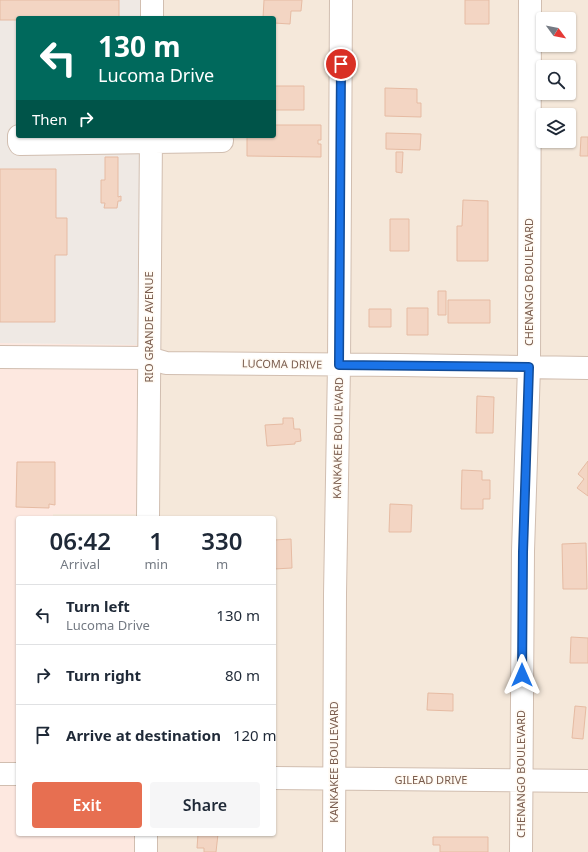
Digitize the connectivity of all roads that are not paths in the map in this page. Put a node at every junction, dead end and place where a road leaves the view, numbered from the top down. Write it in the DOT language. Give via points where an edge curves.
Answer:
graph roads {
  1 [pos="152,0"];
  2 [pos="341,0"];
  3 [pos="530,0"];
  4 [pos="152,16"];
  5 [pos="19,138"];
  6 [pos="151,139"];
  7 [pos="222,141"];
  8 [pos="0,357"];
  9 [pos="149,358"];
  10 [pos="339,365"];
  11 [pos="529,367"];
  12 [pos="588,368"];
  13 [pos="148,516"];
  14 [pos="0,774"];
  15 [pos="16,774"];
  16 [pos="276,778"];
  17 [pos="334,779"];
  18 [pos="522,780"];
  19 [pos="588,781"];
  20 [pos="146,836"];
  21 [pos="146,852"];
  22 [pos="334,852"];
  23 [pos="521,852"];
  1 -- 4 [label="street"];
  2 -- 10 [label="street, KANKAKEE BOULEVARD"];
  3 -- 11 [label="street, CHENANGO BOULEVARD"];
  5 -- 6 [label="street" via="20,144"];
  6 -- 7 [label="street"];
  6 -- 9 [label="street, RIO GRANDE AVENUE"];
  8 -- 9 [label="street, LUCOMA DRIVE"];
  9 -- 10 [label="street, LUCOMA DRIVE" via="166,363"];
  9 -- 13 [label="street, RIO GRANDE AVENUE"];
  10 -- 11 [label="street, LUCOMA DRIVE"];
  10 -- 17 [label="street, KANKAKEE BOULEVARD"];
  11 -- 12 [label="street, LUCOMA DRIVE"];
  11 -- 18 [label="street, CHENANGO BOULEVARD" via="523,552"];
  14 -- 15 [label="street"];
  16 -- 17 [label="street, GILEAD DRIVE"];
  17 -- 18 [label="street, GILEAD DRIVE"];
  17 -- 22 [label="street, KANKAKEE BOULEVARD"];
  18 -- 19 [label="street, GILEAD DRIVE"];
  18 -- 23 [label="street, CHENANGO BOULEVARD"];
  20 -- 21 [label="street"];
}
